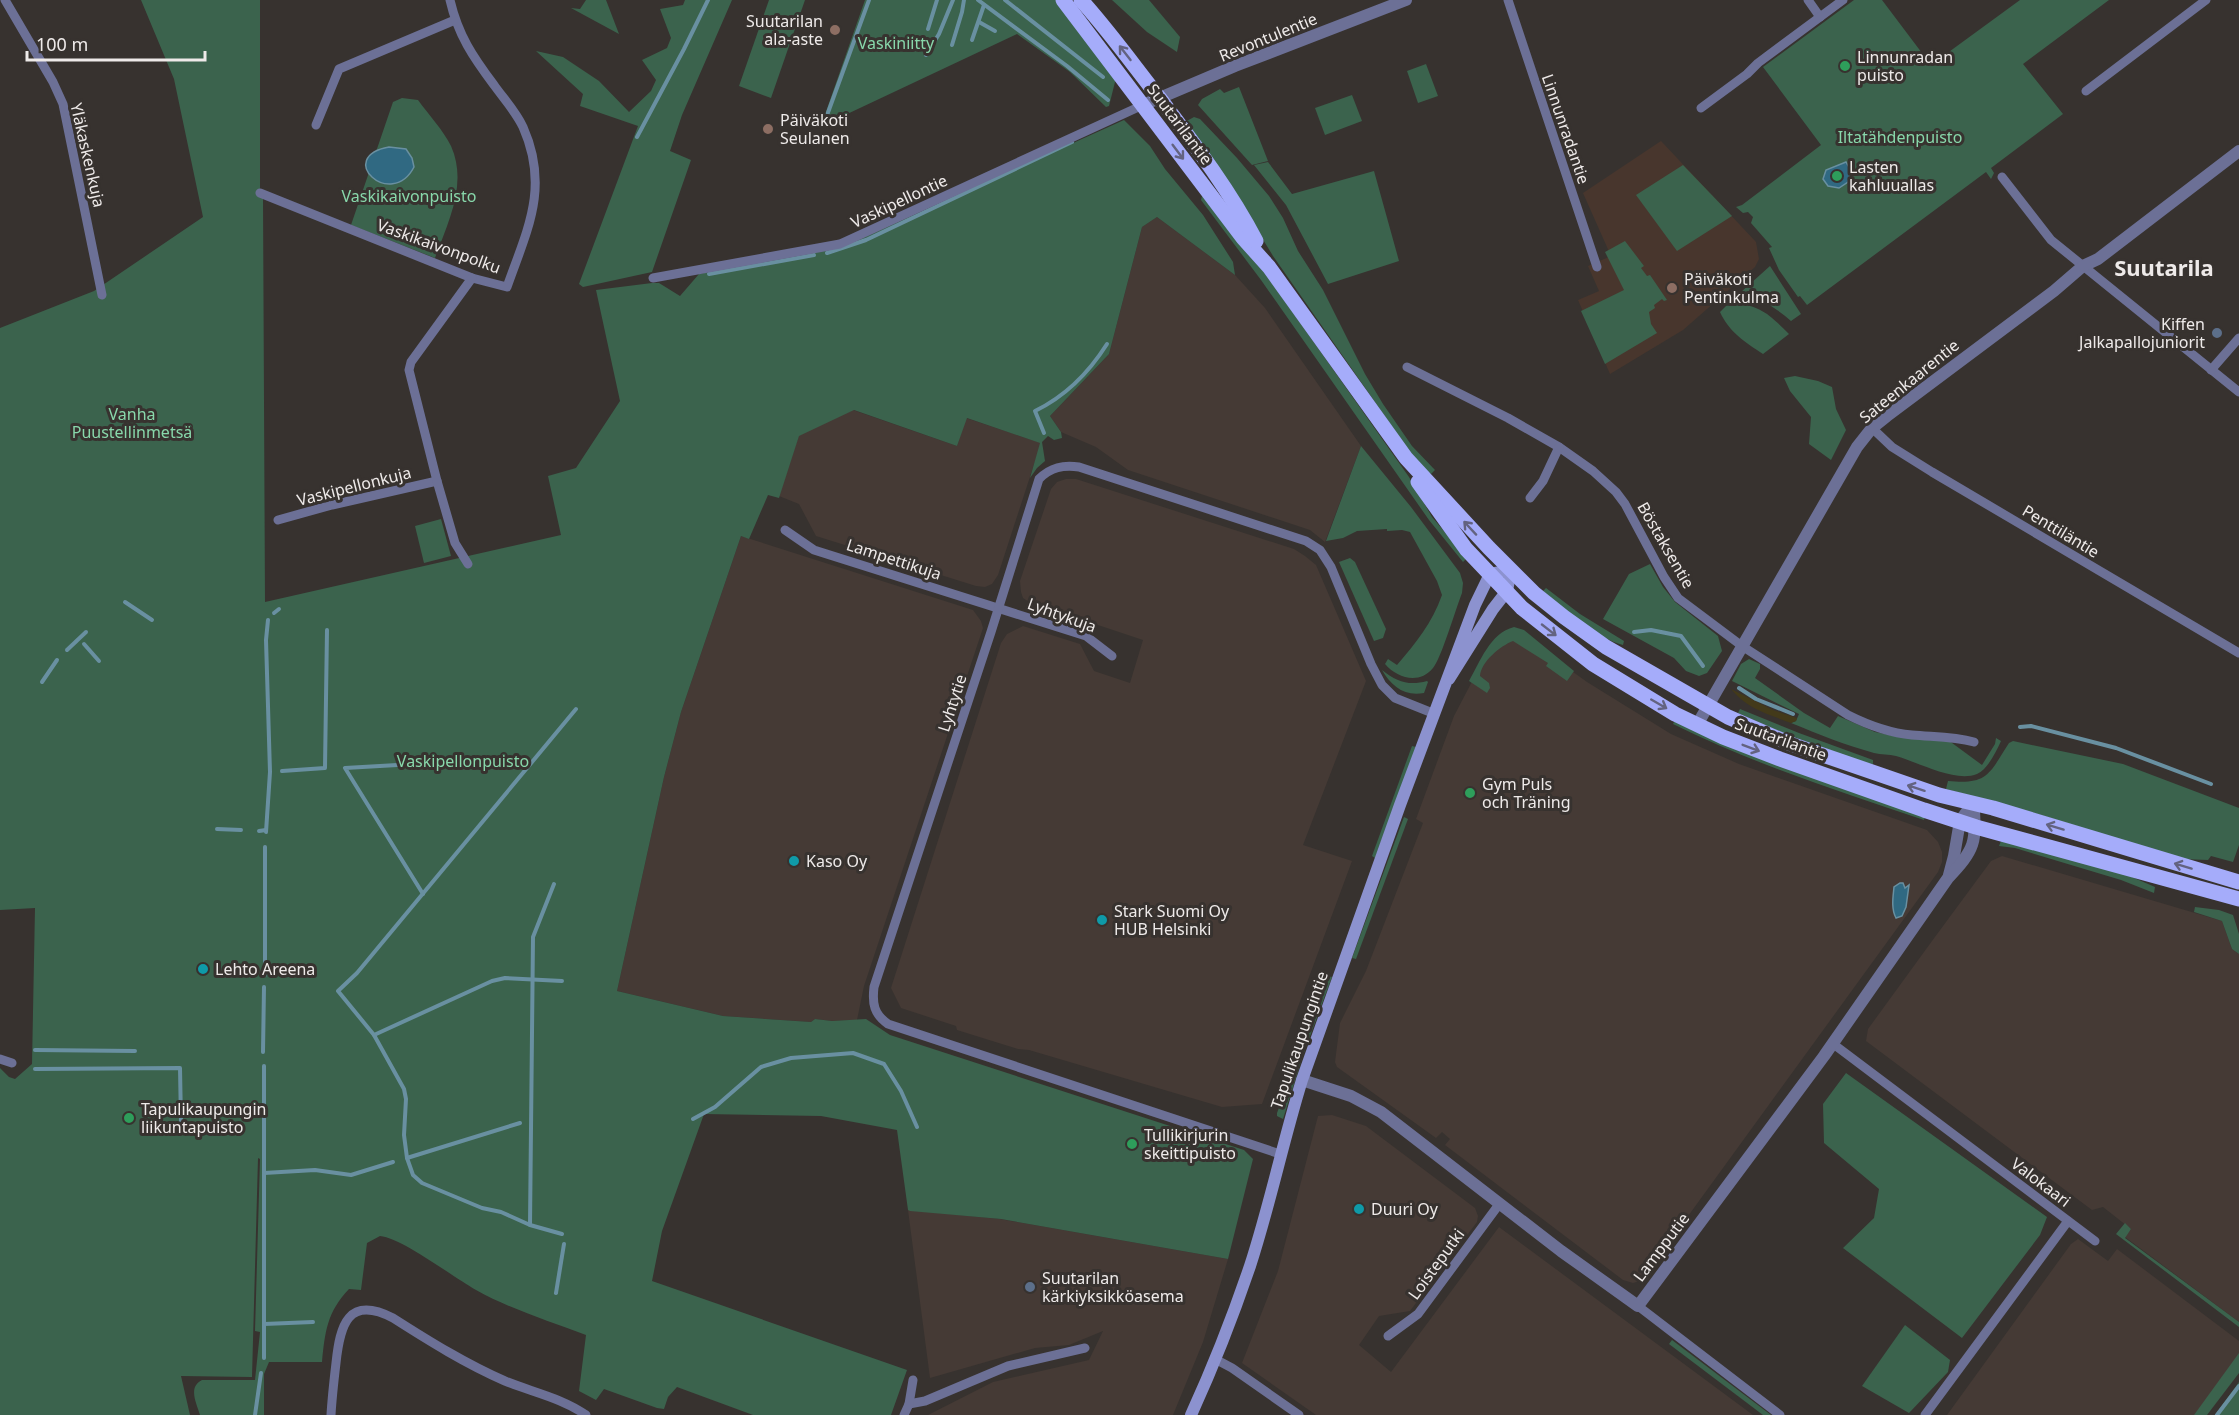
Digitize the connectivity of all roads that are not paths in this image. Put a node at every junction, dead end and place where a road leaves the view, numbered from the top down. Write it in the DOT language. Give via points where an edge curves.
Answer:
graph roads {
  1 [pos="5,0"];
  2 [pos="450,0"];
  3 [pos="1063,0"];
  4 [pos="1081,0"];
  5 [pos="1406,0"];
  6 [pos="1508,0"];
  7 [pos="1808,0"];
  8 [pos="1843,0"];
  9 [pos="2206,0"];
  10 [pos="1820,17"];
  11 [pos="455,20"];
  12 [pos="2086,91"];
  13 [pos="1160,99"];
  14 [pos="1143,105"];
  15 [pos="1701,108"];
  16 [pos="316,124"];
  17 [pos="2239,151"];
  18 [pos="2002,177"];
  19 [pos="260,193"];
  20 [pos="2083,266"];
  21 [pos="1269,267"];
  22 [pos="1598,267"];
  23 [pos="472,278"];
  24 [pos="653,278"];
  25 [pos="102,295"];
  26 [pos="2239,338"];
  27 [pos="1407,367"];
  28 [pos="2211,370"];
  29 [pos="2239,392"];
  30 [pos="1872,428"];
  31 [pos="1559,447"];
  32 [pos="1406,458"];
  33 [pos="437,481"];
  34 [pos="1530,498"];
  35 [pos="278,520"];
  36 [pos="785,530"];
  37 [pos="468,564"];
  38 [pos="1511,570"];
  39 [pos="1490,574"];
  40 [pos="1507,591"];
  41 [pos="999,608"];
  42 [pos="1742,646"];
  43 [pos="2239,653"];
  44 [pos="1112,656"];
  45 [pos="1449,679"];
  46 [pos="1707,705"];
  47 [pos="1435,714"];
  48 [pos="1697,724"];
  49 [pos="1974,742"];
  50 [pos="1973,803"];
  51 [pos="1960,821"];
  52 [pos="1976,826"];
  53 [pos="1948,878"];
  54 [pos="2239,882"];
  55 [pos="2239,899"];
  56 [pos="1833,1043"];
  57 [pos="0,1059"];
  58 [pos="12,1063"];
  59 [pos="1302,1080"];
  60 [pos="1280,1154"];
  61 [pos="1500,1203"];
  62 [pos="2068,1221"];
  63 [pos="2095,1241"];
  64 [pos="1638,1306"];
  65 [pos="1388,1336"];
  66 [pos="1085,1348"];
  67 [pos="1215,1359"];
  68 [pos="913,1380"];
  69 [pos="909,1404"];
  70 [pos="331,1415"];
  71 [pos="586,1415"];
  72 [pos="904,1415"];
  73 [pos="1191,1415"];
  74 [pos="1299,1415"];
  75 [pos="1780,1415"];
  76 [pos="1925,1415"];
  1 -- 25 [label="street, Yläkaskenkuja" via="63,104"];
  2 -- 11 [label="street"];
  3 -- 14 [label="main road, Suutarilantie"];
  13 -- 4 [label="main road, Suutarilantie, one-way"];
  5 -- 13 [label="street, Revontulentie"];
  6 -- 22 [label="street, Linnunradantie"];
  7 -- 10 [label="street"];
  8 -- 10 [label="street"];
  9 -- 12 [label="street"];
  10 -- 15 [label="street"];
  11 -- 16 [label="street" via="339,69"];
  11 -- 23 [label="street, Vaskikaivonpolku" via="473,57 523,127 536,170 535,200 507,287"];
  13 -- 14 [label="street, Revontulentie"];
  13 -- 21 [label="main road, Suutarilantie" via="1227,193"];
  14 -- 21 [label="main road, Suutarilantie, one-way"];
  14 -- 24 [label="street, Vaskipellontie" via="840,244"];
  17 -- 20 [label="street, Sateenkaarentie" via="2098,259"];
  18 -- 20 [label="street" via="2051,240"];
  19 -- 23 [label="street, Vaskikaivonpolku"];
  20 -- 28 [label="street"];
  20 -- 30 [label="street, Sateenkaarentie"];
  21 -- 32 [label="main road, Suutarilantie"];
  23 -- 33 [label="street, Vaskipellonkuja" via="409,370"];
  26 -- 28 [label="street"];
  27 -- 31 [label="street, Böstaksentie"];
  28 -- 29 [label="street"];
  30 -- 42 [label="street, Sateenkaarentie" via="1857,447"];
  30 -- 43 [label="street, Penttiläntie" via="1892,447"];
  31 -- 34 [label="street"];
  31 -- 42 [label="street, Böstaksentie" via="1616,492 1678,598"];
  38 -- 32 [label="main road, Suutarilantie, one-way"];
  32 -- 39 [label="main road, Suutarilantie" via="1420,488"];
  33 -- 35 [label="street, Vaskipellonkuja"];
  33 -- 37 [label="street, Vaskipellonkuja" via="455,543"];
  36 -- 41 [label="street, Lampettikuja" via="814,550"];
  38 -- 39 [label="main road"];
  38 -- 40 [label="main road, Tapulikaupungintie"];
  38 -- 46 [label="main road, Suutarilantie" via="1557,612 1606,647"];
  39 -- 40 [label="main road, Suutarilantie"];
  39 -- 45 [label="main road, Tapulikaupungintie"];
  40 -- 45 [label="main road, Tapulikaupungintie"];
  40 -- 48 [label="main road, Suutarilantie, one-way" via="1522,608 1593,664"];
  41 -- 44 [label="street, Lyhtykuja" via="1091,638"];
  41 -- 47 [label="street, Lyhtytie" via="1039,479 1061,466 1079,468 1306,541 1320,550 1382,685 1395,698"];
  41 -- 60 [label="street, Lyhtytie" via="874,987 874,1009 888,1024"];
  42 -- 46 [label="street, Sateenkaarentie"];
  42 -- 49 [label="street, Böstaksentie" via="1862,722 1910,735"];
  45 -- 47 [label="main road, Tapulikaupungintie"];
  46 -- 48 [label="street, Sateenkaarentie"];
  50 -- 46 [label="main road, Suutarilantie, one-way" via="1918,789 1791,744"];
  47 -- 59 [label="main road, Tapulikaupungintie"];
  48 -- 51 [label="main road, Suutarilantie, one-way" via="1779,759"];
  50 -- 51 [label="street, Lampputie"];
  50 -- 52 [label="street, Lampputie"];
  54 -- 50 [label="main road, Suutarilantie, one-way"];
  51 -- 52 [label="main road, Suutarilantie"];
  51 -- 53 [label="street, Lampputie"];
  52 -- 53 [label="street, Lampputie" via="1968,857"];
  52 -- 55 [label="main road, Suutarilantie"];
  53 -- 56 [label="street, Lampputie"];
  56 -- 62 [label="street, Valokaari"];
  56 -- 64 [label="street, Lampputie"];
  57 -- 58 [label="street"];
  59 -- 60 [label="main road, Tapulikaupungintie"];
  59 -- 61 [label="street, Lampputie" via="1373,1107"];
  60 -- 67 [label="main road, Tapulikaupungintie" via="1250,1266"];
  61 -- 64 [label="street, Lampputie"];
  61 -- 65 [label="street, Loisteputki" via="1418,1314"];
  62 -- 63 [label="street"];
  62 -- 76 [label="street, Valokaari"];
  64 -- 75 [label="street"];
  66 -- 69 [label="street" via="1008,1366"];
  67 -- 73 [label="main road, Tapulikaupungintie"];
  67 -- 74 [label="street"];
  68 -- 69 [label="street"];
  69 -- 72 [label="street"];
  70 -- 71 [label="street" via="339,1332 349,1318 367,1310 380,1311 474,1367 573,1406"];
}
